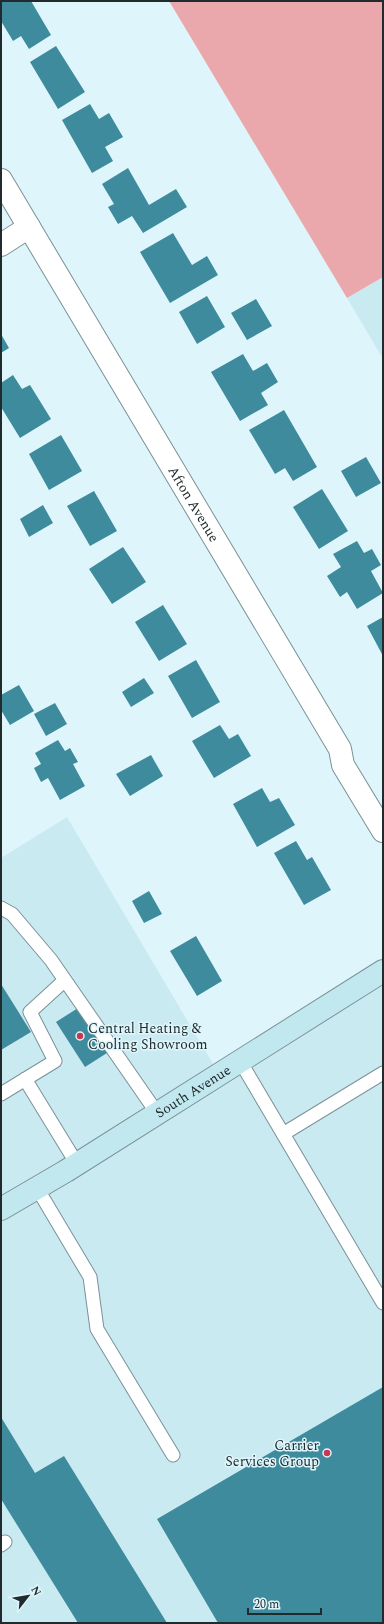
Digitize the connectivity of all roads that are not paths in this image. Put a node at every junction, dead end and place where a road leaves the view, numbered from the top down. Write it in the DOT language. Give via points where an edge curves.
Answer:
graph roads {
  1 [pos="1,180"];
  2 [pos="29,227"];
  3 [pos="1,245"];
  4 [pos="383,831"];
  5 [pos="1,908"];
  6 [pos="383,971"];
  7 [pos="65,980"];
  8 [pos="240,1061"];
  9 [pos="383,1073"];
  10 [pos="25,1080"];
  11 [pos="1,1094"];
  12 [pos="157,1113"];
  13 [pos="283,1134"];
  14 [pos="76,1164"];
  15 [pos="37,1188"];
  16 [pos="2,1206"];
  17 [pos="378,1281"];
  18 [pos="383,1304"];
  19 [pos="173,1455"];
  1 -- 2 [label="street, Afton Avenue"];
  2 -- 3 [label="street"];
  2 -- 4 [label="street, Afton Avenue" via="340,749 343,765"];
  5 -- 7 [label="lane" via="12,914"];
  6 -- 8 [label="main road, South Avenue"];
  7 -- 10 [label="lane" via="30,1012 56,1061"];
  7 -- 12 [label="lane"];
  8 -- 12 [label="main road, South Avenue"];
  8 -- 13 [label="lane"];
  9 -- 13 [label="lane"];
  10 -- 11 [label="lane"];
  10 -- 14 [label="lane"];
  12 -- 14 [label="main road, South Avenue"];
  13 -- 17 [label="lane"];
  14 -- 15 [label="main road, South Avenue"];
  15 -- 16 [label="main road, South Avenue"];
  15 -- 19 [label="lane" via="90,1277 97,1329"];
  17 -- 18 [label="lane"];
}
